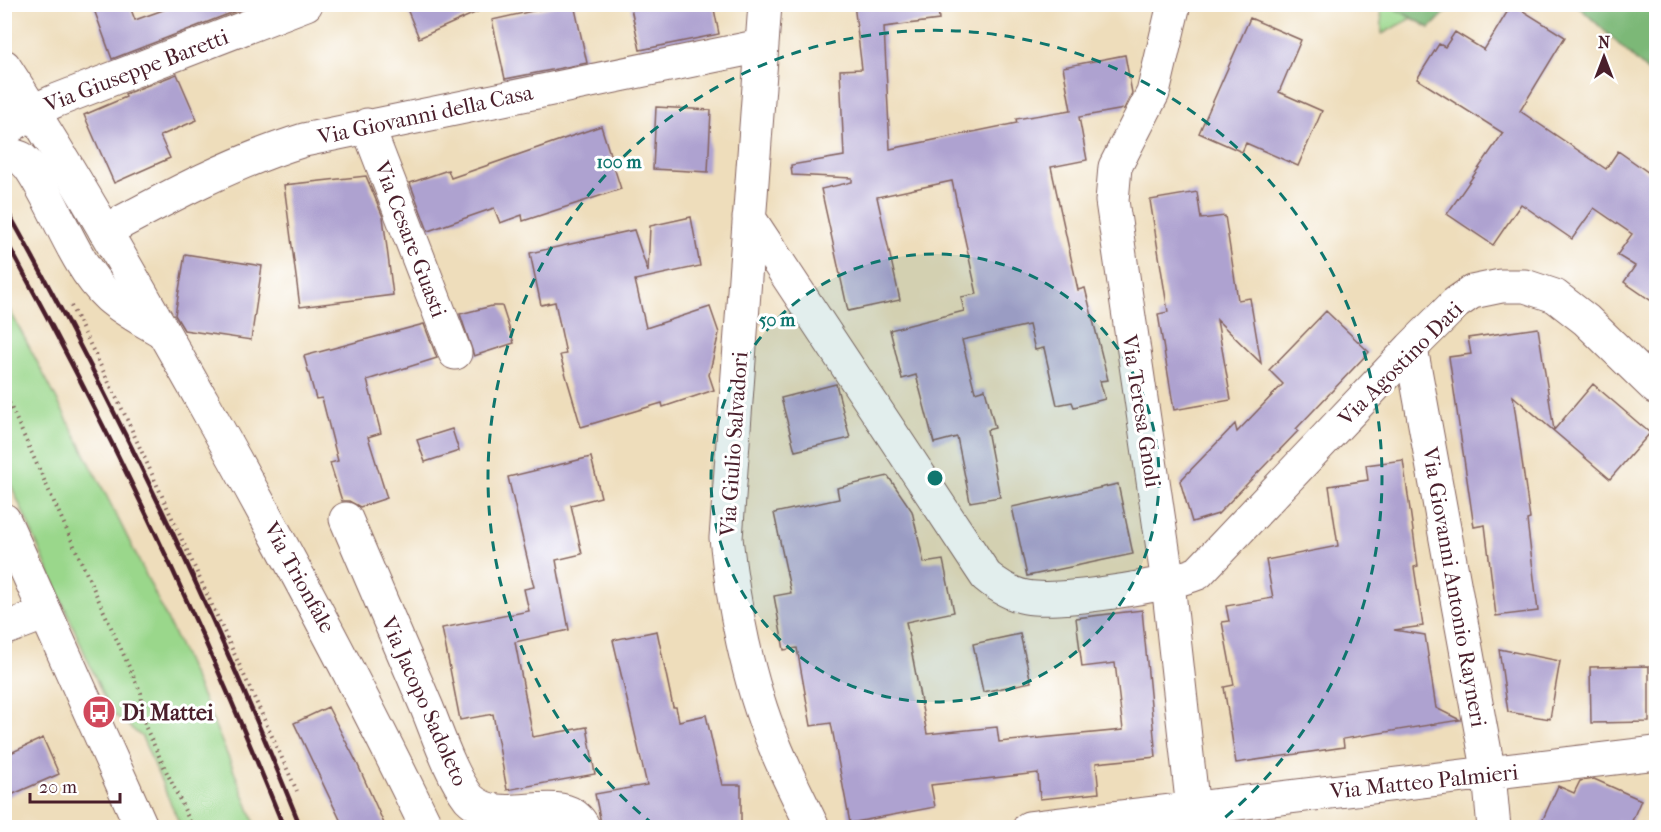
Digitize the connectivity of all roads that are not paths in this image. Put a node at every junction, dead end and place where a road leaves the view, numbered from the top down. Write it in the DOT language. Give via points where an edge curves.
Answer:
graph roads {
  1 [pos="306,4"];
  2 [pos="765,4"];
  3 [pos="1174,4"];
  4 [pos="761,46"];
  5 [pos="4,66"];
  6 [pos="33,111"];
  7 [pos="367,125"];
  8 [pos="4,131"];
  9 [pos="4,152"];
  10 [pos="749,218"];
  11 [pos="105,231"];
  12 [pos="164,332"];
  13 [pos="1411,348"];
  14 [pos="455,353"];
  15 [pos="1656,388"];
  16 [pos="346,519"];
  17 [pos="4,520"];
  18 [pos="1168,583"];
  19 [pos="46,613"];
  20 [pos="4,629"];
  21 [pos="1656,753"];
  22 [pos="1489,774"];
  23 [pos="1194,817"];
  24 [pos="142,828"];
  25 [pos="427,828"];
  26 [pos="584,828"];
  27 [pos="813,828"];
  28 [pos="1029,828"];
  29 [pos="1494,828"];
  1 -- 6 [label="street, Via Giuseppe Baretti"];
  2 -- 4 [label="street, Via Giulio Salvadori"];
  3 -- 18 [label="street, Via Teresa Gnoli" via="1153,93 1115,167 1112,201"];
  4 -- 7 [label="street, Via Giovanni della Casa"];
  4 -- 10 [label="street, Via Giulio Salvadori"];
  5 -- 6 [label="street, Via Trionfale"];
  6 -- 8 [label="street"];
  6 -- 11 [label="street, Via Trionfale"];
  7 -- 11 [label="street, Via Giovanni della Casa" via="304,140 242,161 208,175"];
  7 -- 14 [label="street, Via Cesare Guasti"];
  9 -- 12 [label="street" via="21,158 29,166 103,292"];
  10 -- 18 [label="street, Via Agostino Dati" via="986,576 1009,592 1033,598"];
  10 -- 27 [label="street, Via Giulio Salvadori" via="727,547 758,696 773,744"];
  11 -- 12 [label="street, Via Trionfale"];
  12 -- 25 [label="street, Via Trionfale" via="366,700"];
  13 -- 15 [label="street, Via Agostino Dati" via="1468,295 1486,288 1525,286 1555,296 1576,311"];
  13 -- 18 [label="street, Via Agostino Dati" via="1206,567"];
  13 -- 22 [label="street, Via Giovanni Antonio Rayneri"];
  16 -- 26 [label="street, Via Jacopo Sadoleto" via="468,797 480,809 494,815 509,817 559,810 578,818"];
  17 -- 19 [label="street"];
  18 -- 23 [label="street, Via Teresa Gnoli"];
  19 -- 20 [label="street"];
  19 -- 24 [label="street"];
  21 -- 22 [label="street, Via Matteo Palmieri"];
  22 -- 23 [label="street, Via Matteo Palmieri"];
  22 -- 29 [label="street, Via Giovanni Antonio Rayneri"];
  23 -- 28 [label="street, Via Matteo Palmieri"];
}
